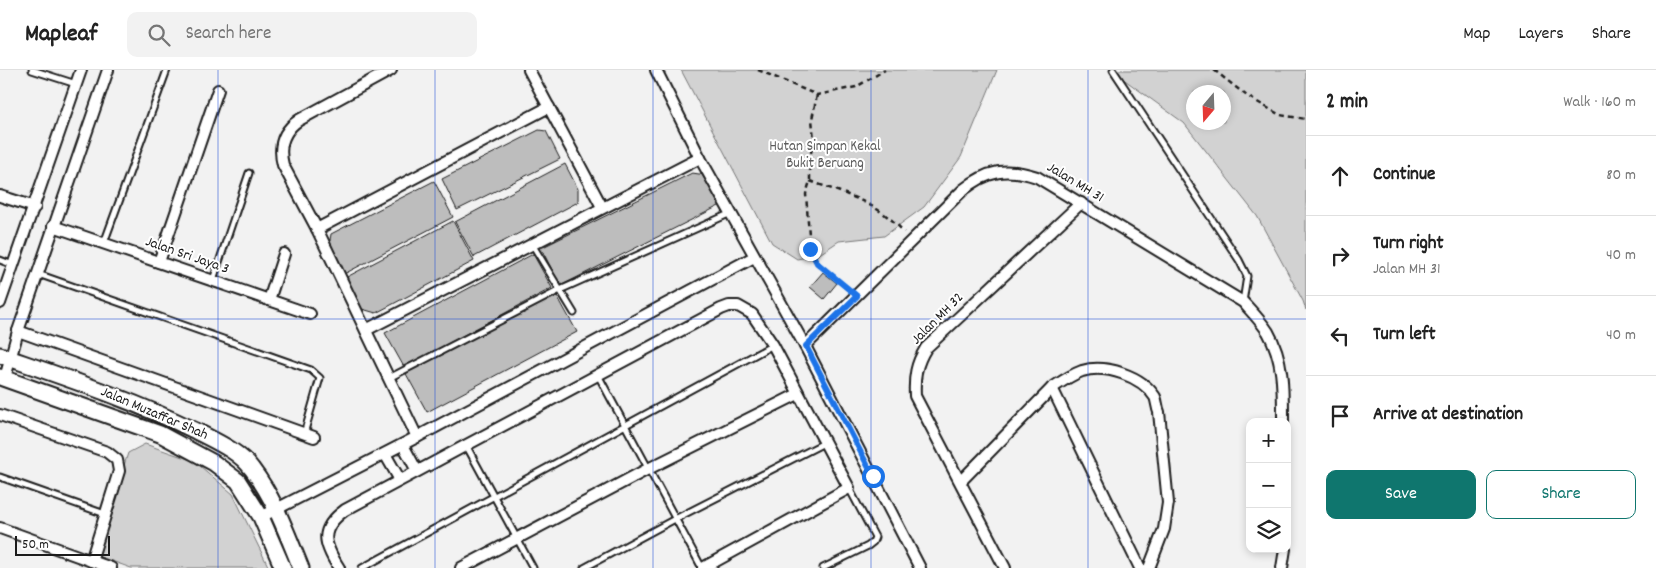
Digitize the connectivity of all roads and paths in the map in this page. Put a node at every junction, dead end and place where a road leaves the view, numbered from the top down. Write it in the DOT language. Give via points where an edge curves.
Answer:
graph roads {
  1 [pos="32,70"];
  2 [pos="82,70"];
  3 [pos="108,70"];
  4 [pos="168,70"];
  5 [pos="391,70"];
  6 [pos="529,70"];
  7 [pos="656,70"];
  8 [pos="758,70"];
  9 [pos="885,70"];
  10 [pos="1113,70"];
  11 [pos="1214,70"];
  12 [pos="76,84"];
  13 [pos="218,90"];
  14 [pos="817,94"];
  15 [pos="549,108"];
  16 [pos="1306,119"];
  17 [pos="700,158"];
  18 [pos="249,172"];
  19 [pos="810,182"];
  20 [pos="0,196"];
  21 [pos="1081,204"];
  22 [pos="35,207"];
  23 [pos="602,207"];
  24 [pos="731,213"];
  25 [pos="53,226"];
  26 [pos="317,229"];
  27 [pos="912,241"];
  28 [pos="104,244"];
  29 [pos="532,244"];
  30 [pos="284,254"];
  31 [pos="754,257"];
  32 [pos="0,260"];
  33 [pos="159,262"];
  34 [pos="14,265"];
  35 [pos="38,273"];
  36 [pos="212,281"];
  37 [pos="560,290"];
  38 [pos="857,296"];
  39 [pos="269,300"];
  40 [pos="1243,302"];
  41 [pos="0,303"];
  42 [pos="574,313"];
  43 [pos="310,314"];
  44 [pos="366,330"];
  45 [pos="18,331"];
  46 [pos="773,345"];
  47 [pos="806,346"];
  48 [pos="5,357"];
  49 [pos="598,375"];
  50 [pos="3,378"];
  51 [pos="389,378"];
  52 [pos="1052,388"];
  53 [pos="798,394"];
  54 [pos="0,414"];
  55 [pos="1283,418"];
  56 [pos="624,426"];
  57 [pos="309,435"];
  58 [pos="417,438"];
  59 [pos="824,444"];
  60 [pos="403,445"];
  61 [pos="466,445"];
  62 [pos="385,454"];
  63 [pos="648,469"];
  64 [pos="417,471"];
  65 [pos="0,476"];
  66 [pos="400,480"];
  67 [pos="961,481"];
  68 [pos="849,488"];
  69 [pos="494,497"];
  70 [pos="276,508"];
  71 [pos="106,514"];
  72 [pos="261,517"];
  73 [pos="674,518"];
  74 [pos="0,528"];
  75 [pos="517,538"];
  76 [pos="1285,553"];
  77 [pos="91,561"];
  78 [pos="111,568"];
  79 [pos="283,568"];
  80 [pos="301,568"];
  81 [pos="339,568"];
  82 [pos="362,568"];
  83 [pos="461,568"];
  84 [pos="534,568"];
  85 [pos="584,568"];
  86 [pos="702,568"];
  87 [pos="823,568"];
  88 [pos="920,568"];
  89 [pos="1006,568"];
  90 [pos="1140,568"];
  91 [pos="1148,568"];
  92 [pos="1282,568"];
  1 -- 12 [label="lane"];
  2 -- 12 [label="street"];
  3 -- 25 [label="street"];
  4 -- 28 [label="lane"];
  5 -- 26 [label="street" via="299,120 284,135 283,165"];
  6 -- 15 [label="street"];
  7 -- 17 [label="street"];
  8 -- 14 [label="path"];
  9 -- 14 [label="path" via="856,87"];
  10 -- 40 [label="lane" via="1243,268 1247,276"];
  11 -- 16 [label="path" via="1247,96 1280,115"];
  12 -- 22 [label="street"];
  13 -- 33 [label="street"];
  14 -- 19 [label="path" via="812,119 814,140"];
  15 -- 23 [label="street"];
  15 -- 26 [label="street"];
  17 -- 23 [label="street"];
  17 -- 24 [label="street"];
  18 -- 36 [label="lane"];
  19 -- 27 [label="path" via="870,204 896,223"];
  19 -- 38 [label="path" via="806,194 810,249 817,263"];
  20 -- 22 [label="street"];
  21 -- 27 [label="street, Jalan MH 31" via="1022,172 990,173 963,190"];
  21 -- 40 [label="street, Jalan MH 31"];
  21 -- 67 [label="street, Jalan MH 32" via="926,348 918,362 915,396"];
  22 -- 34 [label="street"];
  23 -- 29 [label="street"];
  24 -- 31 [label="street"];
  24 -- 37 [label="lane"];
  25 -- 28 [label="street, Jalan Sri Jaya 3"];
  25 -- 35 [label="street"];
  26 -- 44 [label="street"];
  27 -- 38 [label="street, Jalan MH 31"];
  28 -- 33 [label="street, Jalan Sri Jaya 3"];
  29 -- 37 [label="lane"];
  29 -- 44 [label="street"];
  30 -- 39 [label="street"];
  31 -- 47 [label="street"];
  31 -- 58 [label="street"];
  32 -- 34 [label="lane"];
  33 -- 36 [label="street, Jalan Sri Jaya 3"];
  34 -- 41 [label="street"];
  35 -- 45 [label="street"];
  35 -- 57 [label="lane" via="311,370 320,378"];
  36 -- 39 [label="street, Jalan Sri Jaya 3"];
  37 -- 42 [label="lane"];
  37 -- 51 [label="lane"];
  38 -- 47 [label="street, Jalan MH 31"];
  39 -- 43 [label="street, Jalan Sri Jaya 3"];
  40 -- 55 [label="street, Jalan MH 31" via="1267,331 1276,352 1282,375"];
  44 -- 51 [label="street"];
  45 -- 48 [label="street"];
  45 -- 57 [label="street"];
  46 -- 49 [label="street" via="752,314 738,306 729,306"];
  46 -- 53 [label="street"];
  46 -- 56 [label="lane"];
  47 -- 88 [label="street"];
  48 -- 50 [label="street"];
  48 -- 70 [label="main road, Jalan Muzaffar Shah" via="164,416 219,443 252,468"];
  49 -- 56 [label="lane"];
  49 -- 61 [label="street"];
  50 -- 72 [label="main road, Jalan Muzaffar Shah" via="160,434 214,463 238,481"];
  51 -- 58 [label="street"];
  52 -- 67 [label="street"];
  52 -- 90 [label="street"];
  52 -- 91 [label="street" via="1083,371 1103,368 1122,373 1142,385 1155,398 1168,503 1164,529"];
  53 -- 59 [label="street"];
  53 -- 63 [label="street"];
  54 -- 71 [label="street" via="107,452 117,460 119,471"];
  56 -- 63 [label="lane"];
  56 -- 69 [label="lane"];
  58 -- 60 [label="street"];
  59 -- 68 [label="street"];
  59 -- 73 [label="lane"];
  60 -- 62 [label="street"];
  60 -- 64 [label="street"];
  61 -- 64 [label="street"];
  61 -- 69 [label="lane"];
  62 -- 66 [label="street"];
  62 -- 70 [label="street"];
  63 -- 73 [label="lane"];
  63 -- 75 [label="street"];
  64 -- 66 [label="street"];
  65 -- 71 [label="lane"];
  66 -- 81 [label="street" via="345,510 329,524 328,551"];
  67 -- 89 [label="street, Jalan MH 32"];
  68 -- 86 [label="street"];
  68 -- 87 [label="lane" via="875,537 868,546"];
  69 -- 75 [label="lane"];
  69 -- 82 [label="lane"];
  70 -- 72 [label="street"];
  70 -- 80 [label="main road, Jalan Muzaffar Shah"];
  71 -- 77 [label="street"];
  72 -- 79 [label="main road, Jalan Muzaffar Shah"];
  73 -- 85 [label="lane"];
  73 -- 86 [label="lane"];
  74 -- 77 [label="street"];
  75 -- 83 [label="street"];
  75 -- 84 [label="lane"];
  76 -- 92 [label="street"];
  77 -- 78 [label="street"];
}
